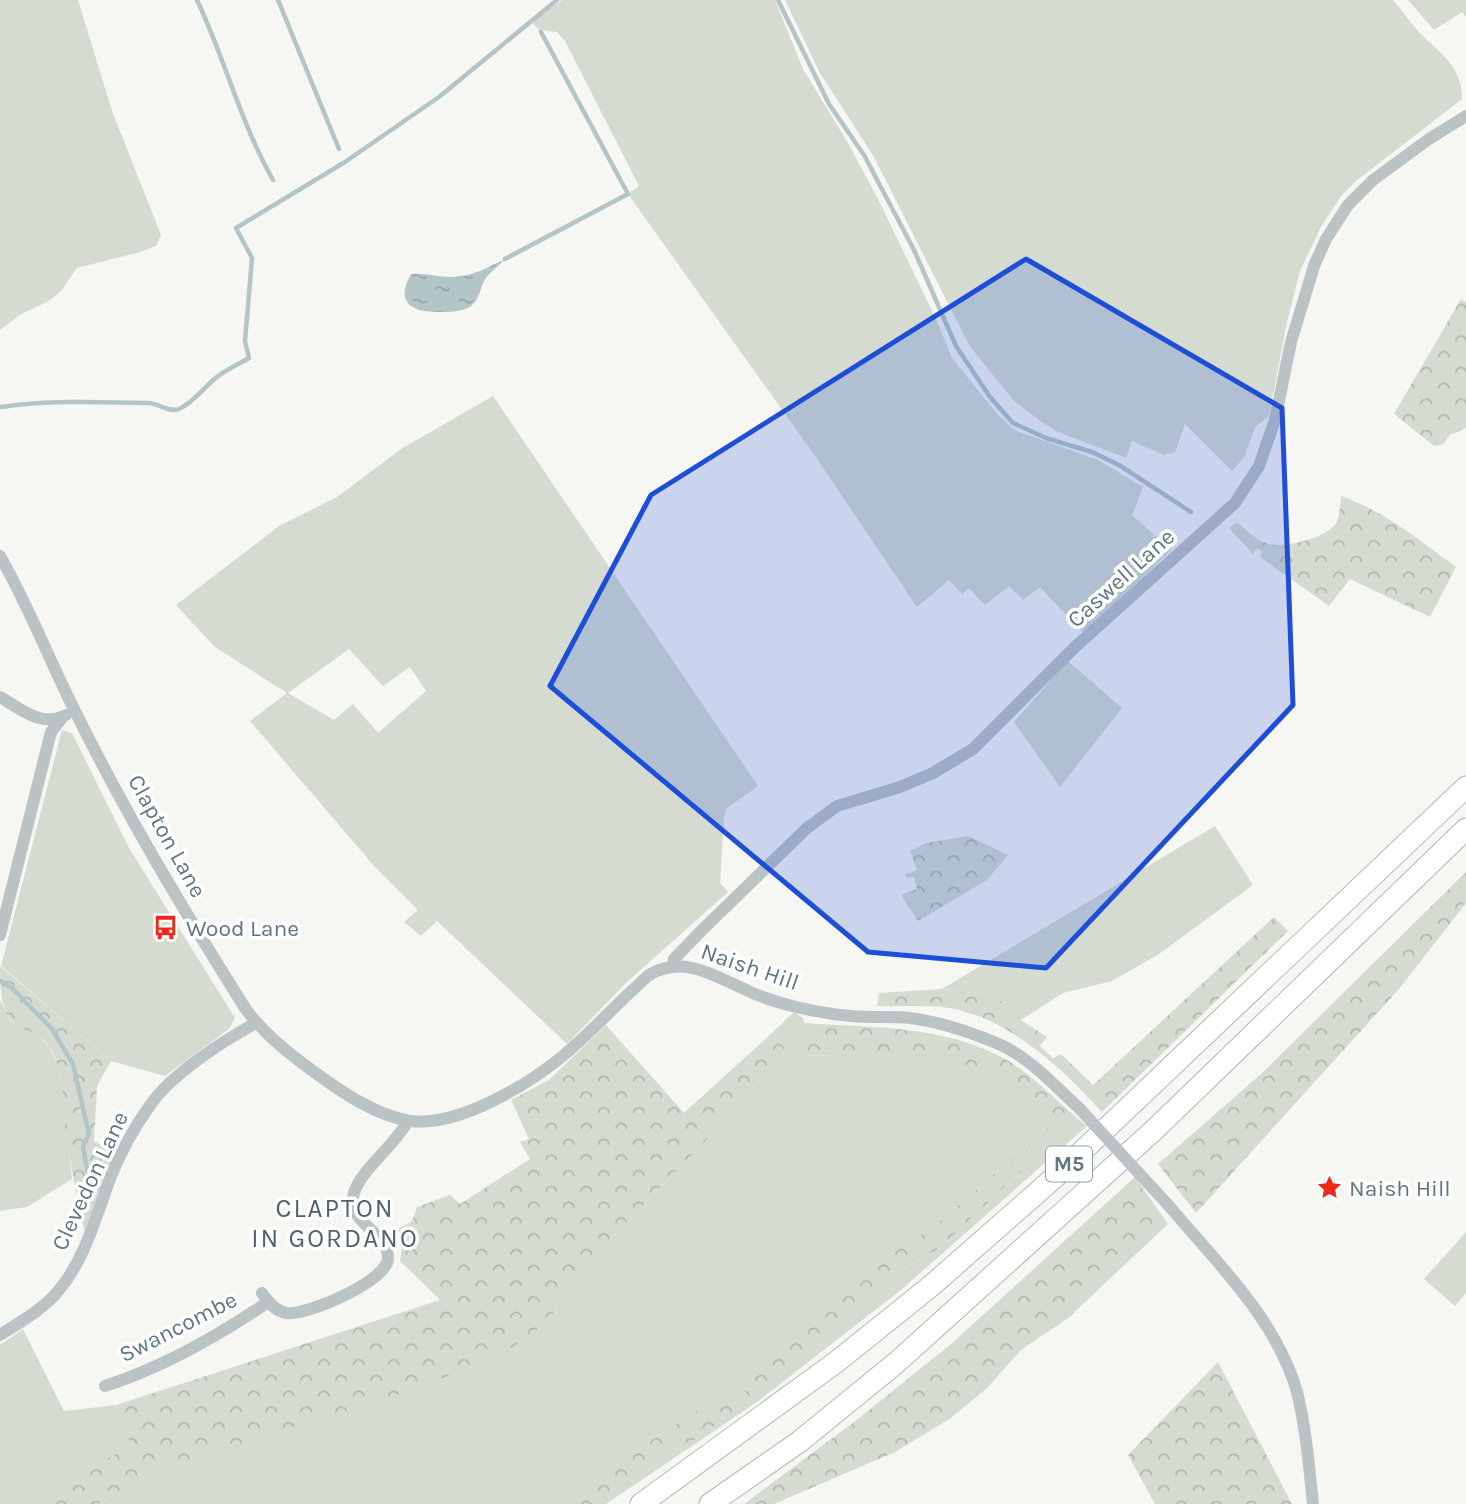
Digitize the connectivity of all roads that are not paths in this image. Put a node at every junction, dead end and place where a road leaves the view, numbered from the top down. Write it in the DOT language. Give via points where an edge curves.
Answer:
graph roads {
  1 [pos="1466,116"];
  2 [pos="0,556"];
  3 [pos="0,696"];
  4 [pos="74,709"];
  5 [pos="62,718"];
  6 [pos="1466,787"];
  7 [pos="1466,829"];
  8 [pos="0,935"];
  9 [pos="673,967"];
  10 [pos="256,1023"];
  11 [pos="408,1121"];
  12 [pos="0,1335"];
  13 [pos="105,1385"];
  14 [pos="641,1504"];
  15 [pos="710,1504"];
  16 [pos="1313,1504"];
  1 -- 9 [label="street, Caswell Lane" via="1373,180 1348,205 1326,239 1299,317 1275,420 1259,466 1235,503 1074,648 973,748 933,773 827,813 702,930 674,959"];
  2 -- 4 [label="street, Clapton Lane"];
  3 -- 5 [label="street" via="27,715"];
  4 -- 5 [label="street"];
  4 -- 10 [label="street, Clapton Lane" via="176,897"];
  5 -- 8 [label="street" via="51,732"];
  6 -- 14 [label="highway, M5" via="1055,1177 931,1286 835,1363"];
  7 -- 15 [label="highway, M5" via="1153,1131 896,1363 790,1448"];
  9 -- 11 [label="street, Clapton Lane" via="649,975 566,1053 526,1082 452,1117"];
  9 -- 16 [label="street, Naish Hill, bridge" via="699,968 764,998 789,1004 851,1016 908,1018 953,1026 1004,1047 1042,1073 1170,1207 1258,1311 1282,1353 1296,1391"];
  10 -- 11 [label="street, Clapton Lane" via="309,1069 355,1099"];
  10 -- 12 [label="street, Clevedon Lane" via="158,1094 116,1165 86,1242 60,1290"];
  11 -- 13 [label="street, Swancombe" via="353,1194 357,1216 387,1251 382,1272 299,1312 281,1311 265,1298 218,1334 152,1369"];
}
